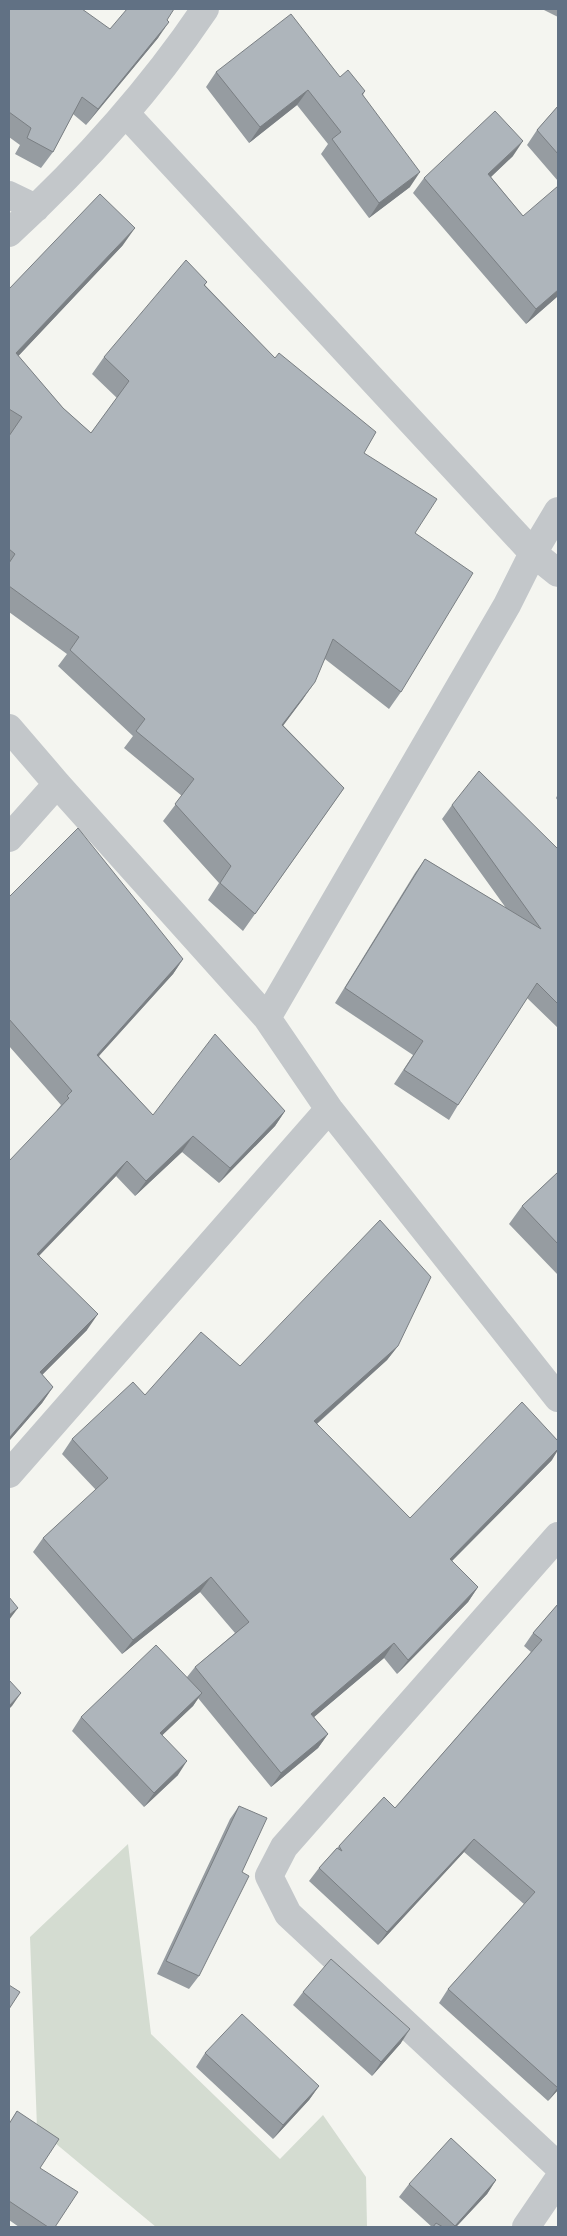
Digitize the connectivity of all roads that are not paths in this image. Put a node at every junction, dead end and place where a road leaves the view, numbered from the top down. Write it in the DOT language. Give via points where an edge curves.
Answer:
graph roads {
  1 [pos="206,9"];
  2 [pos="126,115"];
  3 [pos="9,195"];
  4 [pos="36,208"];
  5 [pos="9,233"];
  6 [pos="558,511"];
  7 [pos="533,553"];
  8 [pos="558,573"];
  9 [pos="9,728"];
  10 [pos="57,784"];
  11 [pos="9,838"];
  12 [pos="267,1018"];
  13 [pos="329,1109"];
  14 [pos="558,1398"];
  15 [pos="9,1474"];
  16 [pos="558,1536"];
  17 [pos="558,2166"];
  18 [pos="558,2180"];
  19 [pos="526,2227"];
  1 -- 2 [label="street" via="173,57"];
  2 -- 4 [label="street"];
  2 -- 7 [label="street"];
  3 -- 4 [label="street"];
  4 -- 5 [label="street"];
  6 -- 7 [label="street"];
  7 -- 8 [label="street"];
  7 -- 12 [label="street" via="502,614"];
  9 -- 10 [label="street"];
  10 -- 11 [label="street"];
  10 -- 12 [label="street"];
  12 -- 13 [label="street"];
  13 -- 14 [label="street"];
  13 -- 15 [label="street"];
  16 -- 17 [label="street" via="284,1847 268,1876 288,1914"];
  18 -- 19 [label="street"];
}
